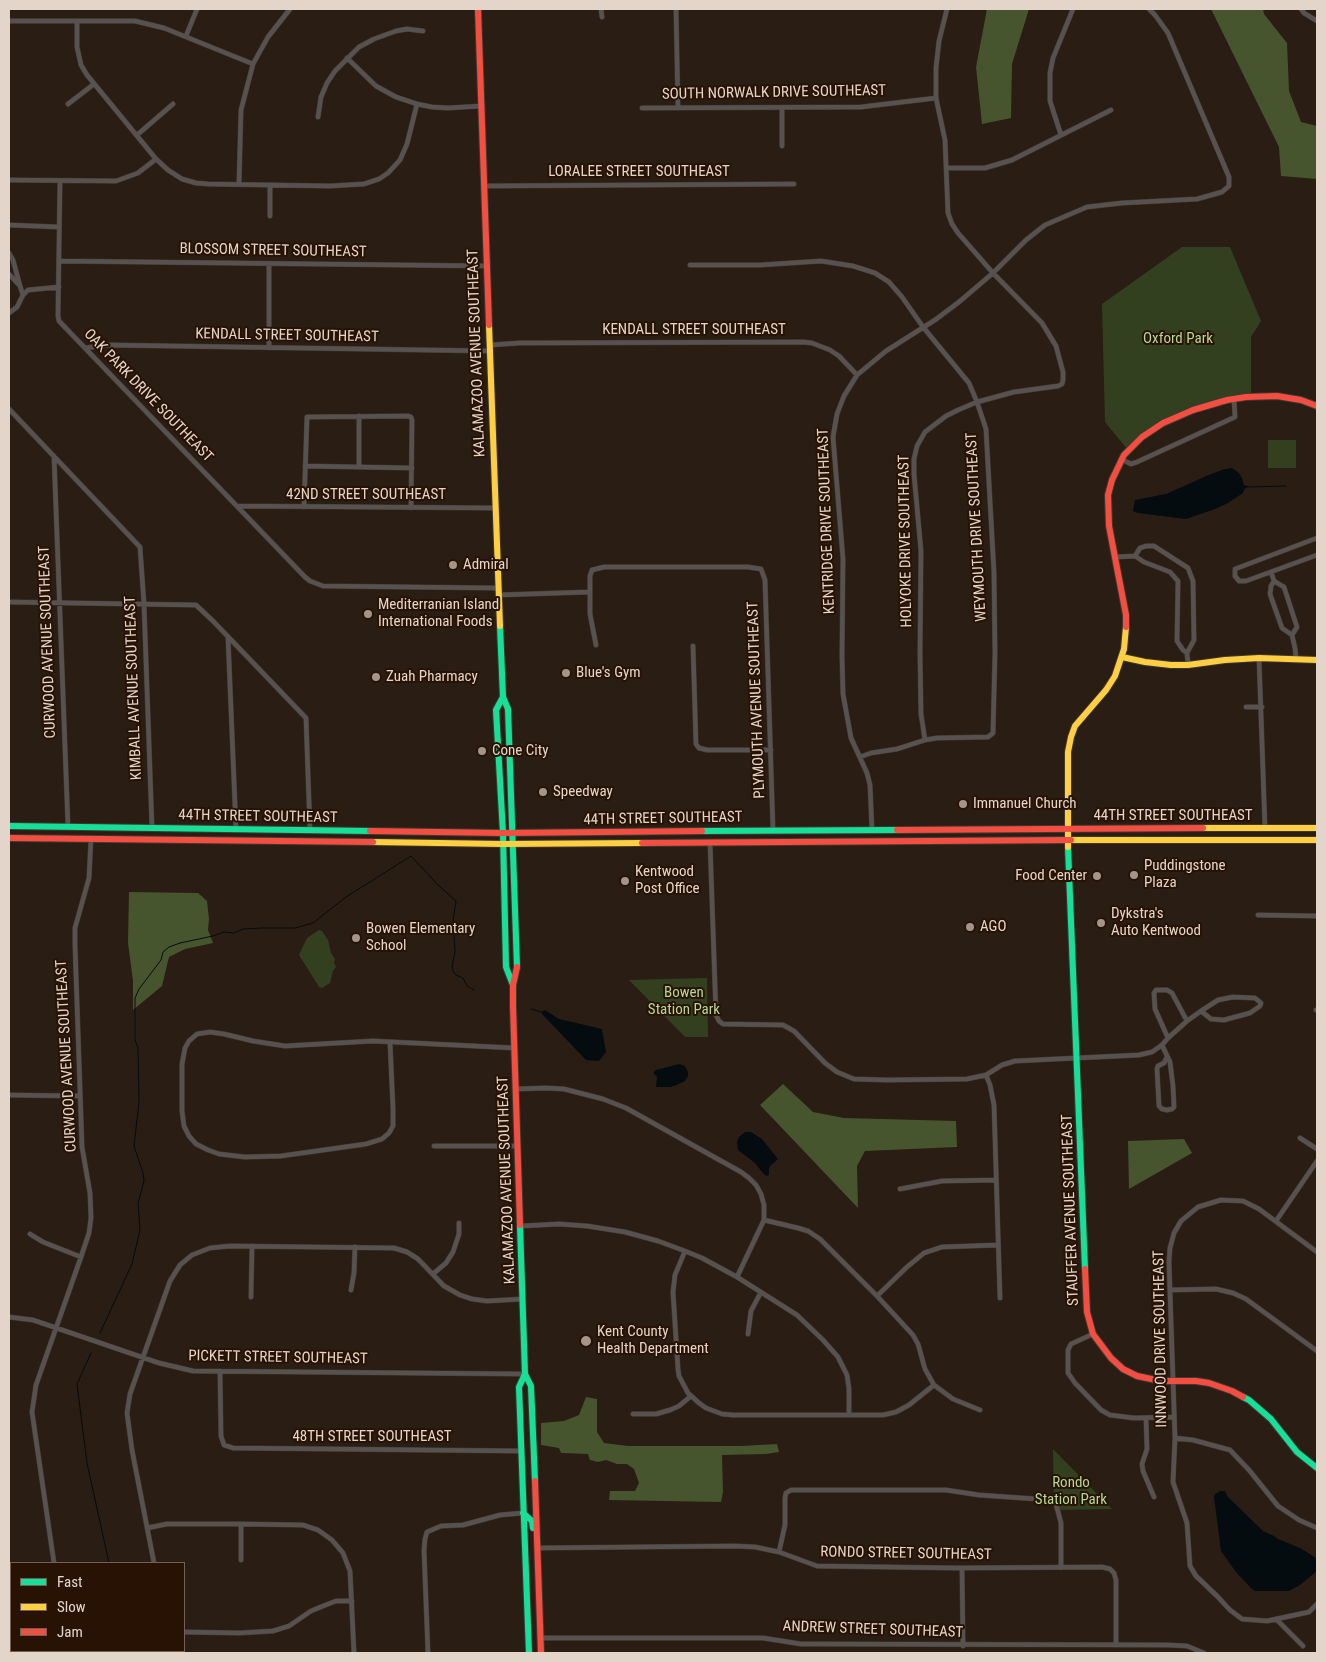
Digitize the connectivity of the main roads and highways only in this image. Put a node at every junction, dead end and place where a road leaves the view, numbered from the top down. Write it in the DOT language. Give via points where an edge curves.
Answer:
graph roads {
  1 [pos="478,9"];
  2 [pos="1317,406"];
  3 [pos="1122,657"];
  4 [pos="1317,660"];
  5 [pos="503,697"];
  6 [pos="497,720"];
  7 [pos="509,732"];
  8 [pos="9,826"];
  9 [pos="68,826"];
  10 [pos="110,827"];
  11 [pos="215,828"];
  12 [pos="1068,828"];
  13 [pos="1182,828"];
  14 [pos="1210,828"];
  15 [pos="1265,828"];
  16 [pos="1317,828"];
  17 [pos="974,829"];
  18 [pos="310,830"];
  19 [pos="330,830"];
  20 [pos="872,830"];
  21 [pos="400,831"];
  22 [pos="692,831"];
  23 [pos="729,831"];
  24 [pos="503,833"];
  25 [pos="513,833"];
  26 [pos="9,838"];
  27 [pos="54,838"];
  28 [pos="91,839"];
  29 [pos="203,840"];
  30 [pos="1068,840"];
  31 [pos="1175,840"];
  32 [pos="1199,840"];
  33 [pos="1222,840"];
  34 [pos="1317,840"];
  35 [pos="296,841"];
  36 [pos="315,841"];
  37 [pos="856,841"];
  38 [pos="936,841"];
  39 [pos="387,842"];
  40 [pos="677,842"];
  41 [pos="710,842"];
  42 [pos="503,844"];
  43 [pos="514,844"];
  44 [pos="505,940"];
  45 [pos="518,955"];
  46 [pos="513,985"];
  47 [pos="525,1374"];
  48 [pos="1317,1468"];
  49 [pos="523,1513"];
  50 [pos="538,1560"];
  51 [pos="526,1583"];
  52 [pos="541,1638"];
  53 [pos="529,1653"];
  54 [pos="541,1653"];
  1 -- 5 [label="main road, KALAMAZOO AVENUE SOUTHEAST"];
  2 -- 3 [label="main road, STAUFFER AVENUE SOUTHEAST" via="1277,396 1234,399 1193,410 1142,436 1121,459 1108,495 1109,526 1126,615"];
  3 -- 4 [label="main road" via="1188,665 1259,658"];
  3 -- 12 [label="main road, STAUFFER AVENUE SOUTHEAST" via="1115,676 1075,726 1071,737 1068,752"];
  5 -- 6 [label="main road, KALAMAZOO AVENUE SOUTHEAST" via="496,710"];
  5 -- 7 [label="main road, KALAMAZOO AVENUE SOUTHEAST" via="508,709"];
  6 -- 7 [label="main road" via="503,720"];
  6 -- 24 [label="main road, KALAMAZOO AVENUE SOUTHEAST"];
  7 -- 25 [label="main road, KALAMAZOO AVENUE SOUTHEAST"];
  8 -- 9 [label="main road, 44TH STREET SOUTHEAST"];
  9 -- 10 [label="main road, 44TH STREET SOUTHEAST"];
  9 -- 27 [label="main road" via="65,833"];
  10 -- 11 [label="main road, 44TH STREET SOUTHEAST"];
  10 -- 28 [label="main road" via="97,831"];
  11 -- 18 [label="main road, 44TH STREET SOUTHEAST"];
  11 -- 29 [label="main road" via="206,833"];
  12 -- 13 [label="main road, 44TH STREET SOUTHEAST"];
  12 -- 17 [label="main road, 44TH STREET SOUTHEAST"];
  12 -- 30 [label="main road, STAUFFER AVENUE SOUTHEAST"];
  13 -- 14 [label="main road, 44TH STREET SOUTHEAST"];
  13 -- 31 [label="main road" via="1182,833"];
  14 -- 15 [label="main road, 44TH STREET SOUTHEAST"];
  14 -- 32 [label="main road" via="1201,832"];
  15 -- 16 [label="main road, 44TH STREET SOUTHEAST"];
  15 -- 33 [label="main road" via="1258,837"];
  17 -- 20 [label="main road, 44TH STREET SOUTHEAST"];
  17 -- 38 [label="main road" via="945,832"];
  18 -- 19 [label="main road, 44TH STREET SOUTHEAST"];
  18 -- 35 [label="main road"];
  19 -- 21 [label="main road, 44TH STREET SOUTHEAST"];
  19 -- 36 [label="main road" via="320,834"];
  20 -- 23 [label="main road, 44TH STREET SOUTHEAST"];
  20 -- 37 [label="main road"];
  21 -- 24 [label="main road, 44TH STREET SOUTHEAST"];
  21 -- 39 [label="main road" via="391,835"];
  22 -- 23 [label="main road, 44TH STREET SOUTHEAST"];
  22 -- 25 [label="main road, 44TH STREET SOUTHEAST"];
  22 -- 40 [label="main road"];
  23 -- 41 [label="main road" via="714,835"];
  24 -- 25 [label="main road, 44TH STREET SOUTHEAST"];
  24 -- 42 [label="main road, KALAMAZOO AVENUE SOUTHEAST"];
  25 -- 43 [label="main road, KALAMAZOO AVENUE SOUTHEAST"];
  26 -- 27 [label="main road, 44TH STREET SOUTHEAST"];
  27 -- 28 [label="main road, 44TH STREET SOUTHEAST"];
  28 -- 29 [label="main road, 44TH STREET SOUTHEAST"];
  29 -- 35 [label="main road, 44TH STREET SOUTHEAST"];
  30 -- 31 [label="main road, 44TH STREET SOUTHEAST"];
  30 -- 38 [label="main road, 44TH STREET SOUTHEAST"];
  30 -- 48 [label="main road, STAUFFER AVENUE SOUTHEAST" via="1086,1304 1093,1334 1109,1356 1123,1368 1147,1379 1209,1383 1244,1397 1264,1412 1297,1452"];
  31 -- 32 [label="main road, 44TH STREET SOUTHEAST"];
  32 -- 33 [label="main road, 44TH STREET SOUTHEAST"];
  33 -- 34 [label="main road, 44TH STREET SOUTHEAST"];
  35 -- 36 [label="main road, 44TH STREET SOUTHEAST"];
  36 -- 39 [label="main road, 44TH STREET SOUTHEAST"];
  37 -- 38 [label="main road, 44TH STREET SOUTHEAST"];
  37 -- 41 [label="main road, 44TH STREET SOUTHEAST"];
  39 -- 42 [label="main road, 44TH STREET SOUTHEAST"];
  40 -- 41 [label="main road, 44TH STREET SOUTHEAST"];
  40 -- 43 [label="main road, 44TH STREET SOUTHEAST"];
  42 -- 43 [label="main road, 44TH STREET SOUTHEAST"];
  42 -- 44 [label="main road, KALAMAZOO AVENUE SOUTHEAST"];
  43 -- 45 [label="main road, KALAMAZOO AVENUE SOUTHEAST"];
  44 -- 45 [label="main road" via="509,953"];
  44 -- 46 [label="main road, KALAMAZOO AVENUE SOUTHEAST" via="506,967"];
  45 -- 46 [label="main road, KALAMAZOO AVENUE SOUTHEAST"];
  46 -- 47 [label="main road, KALAMAZOO AVENUE SOUTHEAST"];
  47 -- 49 [label="main road, KALAMAZOO AVENUE SOUTHEAST" via="519,1387"];
  47 -- 50 [label="main road, KALAMAZOO AVENUE SOUTHEAST" via="531,1386"];
  49 -- 50 [label="main road" via="532,1521"];
  49 -- 51 [label="main road, KALAMAZOO AVENUE SOUTHEAST"];
  50 -- 52 [label="main road, KALAMAZOO AVENUE SOUTHEAST"];
  51 -- 52 [label="main road" via="530,1594 532,1629"];
  51 -- 53 [label="main road, KALAMAZOO AVENUE SOUTHEAST"];
  52 -- 54 [label="main road, KALAMAZOO AVENUE SOUTHEAST"];
}
